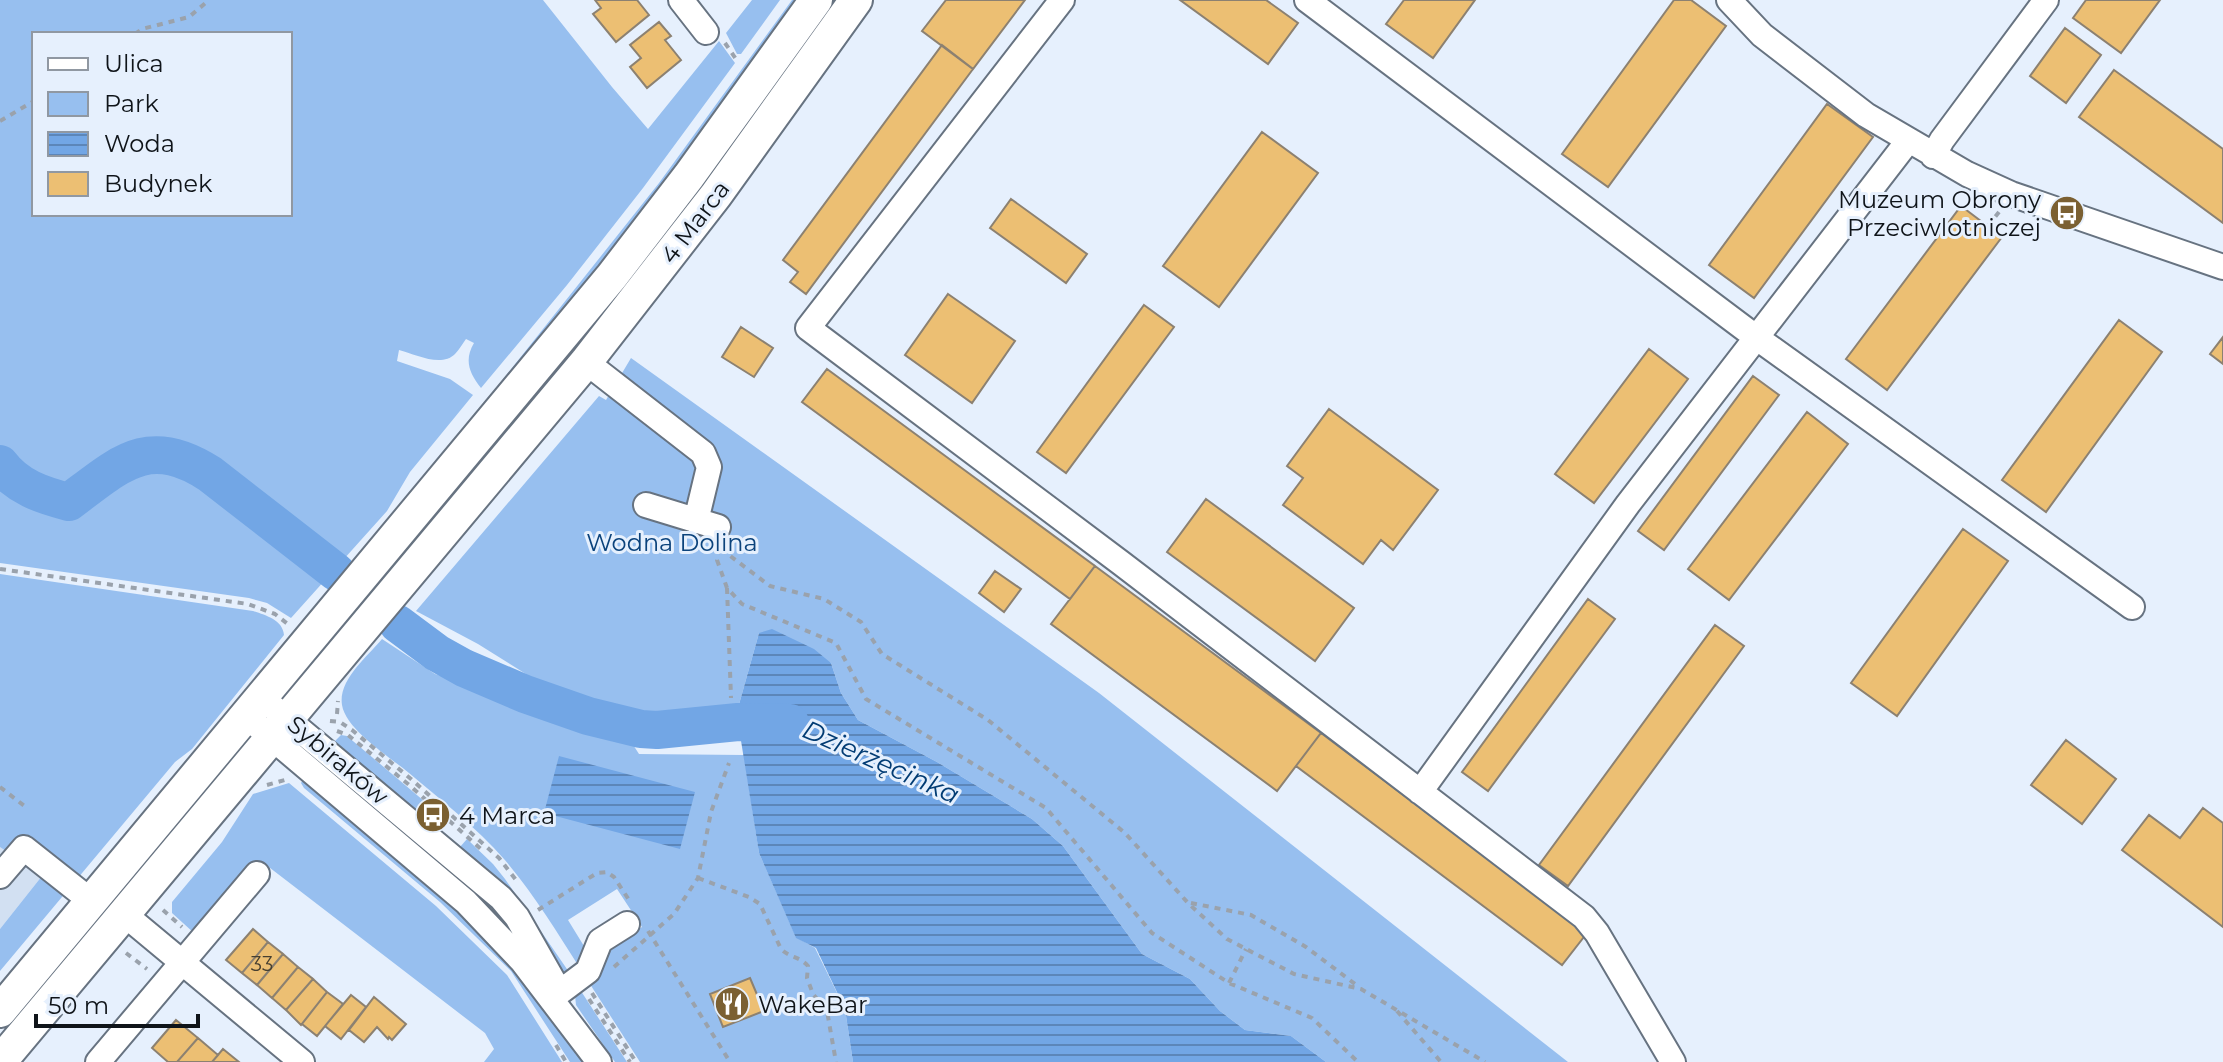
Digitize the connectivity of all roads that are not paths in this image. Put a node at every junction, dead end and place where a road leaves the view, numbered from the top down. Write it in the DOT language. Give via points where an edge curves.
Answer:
graph roads {
  1 [pos="681,0"];
  2 [pos="816,0"];
  3 [pos="856,0"];
  4 [pos="1062,0"];
  5 [pos="1307,0"];
  6 [pos="1729,0"];
  7 [pos="2046,0"];
  8 [pos="706,32"];
  9 [pos="1908,141"];
  10 [pos="1933,156"];
  11 [pos="2223,267"];
  12 [pos="1757,338"];
  13 [pos="586,362"];
  14 [pos="646,505"];
  15 [pos="2132,607"];
  16 [pos="254,707"];
  17 [pos="280,728"];
  18 [pos="1420,792"];
  19 [pos="257,874"];
  20 [pos="0,876"];
  21 [pos="91,901"];
  22 [pos="124,914"];
  23 [pos="636,919"];
  24 [pos="182,961"];
  25 [pos="577,990"];
  26 [pos="0,1011"];
  27 [pos="594,1054"];
  28 [pos="0,1062"];
  29 [pos="98,1062"];
  30 [pos="302,1062"];
  31 [pos="1673,1062"];
  1 -- 8 [label="street"];
  2 -- 16 [label="main road, 4 Marca" via="612,276"];
  3 -- 13 [label="main road, 4 Marca" via="707,207"];
  4 -- 18 [label="street" via="808,328"];
  5 -- 12 [label="street"];
  6 -- 9 [label="street" via="1762,35"];
  7 -- 10 [label="street"];
  9 -- 10 [label="street"];
  9 -- 12 [label="street"];
  10 -- 11 [label="street" via="2011,194"];
  12 -- 15 [label="street"];
  12 -- 18 [label="street" via="1628,504"];
  13 -- 14 [label="street" via="703,453 709,467 711,532"];
  13 -- 17 [label="main road, 4 Marca"];
  16 -- 17 [label="street, Sybiraków"];
  16 -- 21 [label="main road, 4 Marca"];
  17 -- 22 [label="main road, 4 Marca"];
  17 -- 25 [label="street, Sybiraków" via="482,881 511,908"];
  17 -- 27 [label="street, Sybiraków" via="466,902 522,961"];
  18 -- 31 [label="street" via="1584,917"];
  19 -- 24 [label="street"];
  20 -- 21 [label="street" via="24,848"];
  21 -- 26 [label="main road, 4 Marca"];
  22 -- 24 [label="street"];
  22 -- 28 [label="main road, 4 Marca"];
  23 -- 25 [label="street" via="600,941"];
  24 -- 29 [label="street"];
  24 -- 30 [label="street"];
  25 -- 27 [label="street, Sybiraków"];
}
